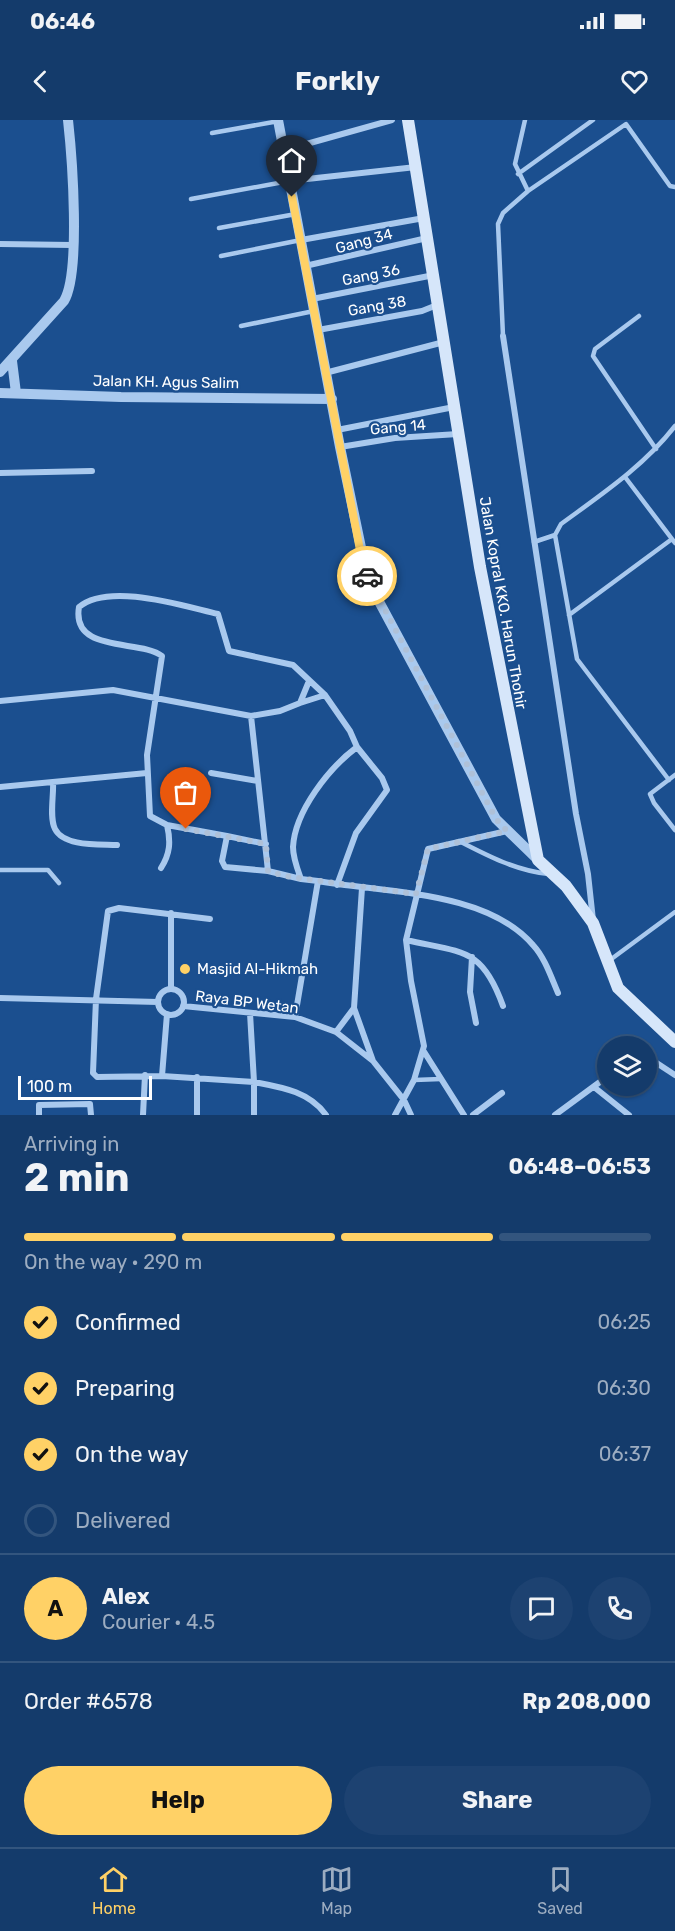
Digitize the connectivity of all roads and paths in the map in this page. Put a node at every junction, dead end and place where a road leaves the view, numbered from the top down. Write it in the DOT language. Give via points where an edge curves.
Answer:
graph roads {
  1 [pos="68,120"];
  2 [pos="280,120"];
  3 [pos="392,120"];
  4 [pos="408,120"];
  5 [pos="525,120"];
  6 [pos="593,120"];
  7 [pos="624,122"];
  8 [pos="212,133"];
  9 [pos="285,150"];
  10 [pos="416,167"];
  11 [pos="518,174"];
  12 [pos="289,181"];
  13 [pos="675,187"];
  14 [pos="528,191"];
  15 [pos="191,199"];
  16 [pos="296,214"];
  17 [pos="424,218"];
  18 [pos="219,228"];
  19 [pos="428,237"];
  20 [pos="301,240"];
  21 [pos="0,244"];
  22 [pos="72,245"];
  23 [pos="221,256"];
  24 [pos="305,266"];
  25 [pos="434,275"];
  26 [pos="312,299"];
  27 [pos="439,304"];
  28 [pos="314,311"];
  29 [pos="639,316"];
  30 [pos="241,326"];
  31 [pos="318,330"];
  32 [pos="503,336"];
  33 [pos="445,342"];
  34 [pos="12,361"];
  35 [pos="0,372"];
  36 [pos="326,373"];
  37 [pos="0,393"];
  38 [pos="16,393"];
  39 [pos="332,399"];
  40 [pos="456,407"];
  41 [pos="675,426"];
  42 [pos="337,430"];
  43 [pos="460,434"];
  44 [pos="340,447"];
  45 [pos="656,449"];
  46 [pos="92,471"];
  47 [pos="0,473"];
  48 [pos="625,477"];
  49 [pos="555,535"];
  50 [pos="673,541"];
  51 [pos="534,542"];
  52 [pos="569,615"];
  53 [pos="309,681"];
  54 [pos="325,695"];
  55 [pos="157,696"];
  56 [pos="0,701"];
  57 [pos="300,703"];
  58 [pos="251,716"];
  59 [pos="357,747"];
  60 [pos="147,773"];
  61 [pos="211,773"];
  62 [pos="675,775"];
  63 [pos="669,780"];
  64 [pos="257,781"];
  65 [pos="53,782"];
  66 [pos="0,787"];
  67 [pos="168,825"];
  68 [pos="675,830"];
  69 [pos="507,831"];
  70 [pos="227,836"];
  71 [pos="459,841"];
  72 [pos="266,844"];
  73 [pos="117,845"];
  74 [pos="537,860"];
  75 [pos="160,868"];
  76 [pos="0,870"];
  77 [pos="268,871"];
  78 [pos="552,874"];
  79 [pos="301,879"];
  80 [pos="318,881"];
  81 [pos="59,884"];
  82 [pos="337,885"];
  83 [pos="362,888"];
  84 [pos="416,894"];
  85 [pos="675,912"];
  86 [pos="171,913"];
  87 [pos="210,919"];
  88 [pos="592,923"];
  89 [pos="406,940"];
  90 [pos="472,957"];
  91 [pos="606,963"];
  92 [pos="171,989"];
  93 [pos="558,993"];
  94 [pos="0,998"];
  95 [pos="96,999"];
  96 [pos="158,1002"];
  97 [pos="183,1006"];
  98 [pos="504,1006"];
  99 [pos="354,1008"];
  100 [pos="250,1013"];
  101 [pos="167,1014"];
  102 [pos="295,1017"];
  103 [pos="476,1023"];
  104 [pos="336,1032"];
  105 [pos="675,1042"];
  106 [pos="423,1050"];
  107 [pos="373,1061"];
  108 [pos="657,1063"];
  109 [pos="145,1075"];
  110 [pos="675,1075"];
  111 [pos="162,1076"];
  112 [pos="197,1077"];
  113 [pos="443,1079"];
  114 [pos="414,1080"];
  115 [pos="254,1082"];
  116 [pos="597,1085"];
  117 [pos="594,1087"];
  118 [pos="502,1093"];
  119 [pos="404,1100"];
  120 [pos="323,1113"];
  121 [pos="39,1115"];
  122 [pos="91,1115"];
  123 [pos="143,1115"];
  124 [pos="197,1115"];
  125 [pos="254,1115"];
  126 [pos="395,1115"];
  127 [pos="411,1115"];
  128 [pos="464,1115"];
  129 [pos="473,1115"];
  130 [pos="555,1115"];
  131 [pos="629,1115"];
  1 -- 22 [label="street" via="74,177"];
  2 -- 8 [label="lane"];
  2 -- 9 [label="street"];
  3 -- 9 [label="street"];
  4 -- 10 [label="main road, Jalan Kopral KKO. Harun Thohir"];
  5 -- 11 [label="lane" via="515,164"];
  6 -- 11 [label="lane"];
  7 -- 13 [label="lane" via="670,186"];
  7 -- 14 [label="lane"];
  9 -- 12 [label="street"];
  10 -- 12 [label="street"];
  10 -- 17 [label="main road, Jalan Kopral KKO. Harun Thohir"];
  11 -- 14 [label="lane"];
  12 -- 15 [label="lane"];
  12 -- 16 [label="street"];
  14 -- 32 [label="lane" via="502,213 498,224"];
  16 -- 18 [label="lane"];
  16 -- 20 [label="street"];
  17 -- 19 [label="main road, Jalan Kopral KKO. Harun Thohir"];
  17 -- 20 [label="street"];
  19 -- 24 [label="street, Gang 34"];
  19 -- 25 [label="main road, Jalan Kopral KKO. Harun Thohir"];
  20 -- 23 [label="lane"];
  20 -- 24 [label="street"];
  21 -- 22 [label="street"];
  22 -- 34 [label="street" via="67,297"];
  24 -- 26 [label="street"];
  25 -- 26 [label="street, Gang 36"];
  25 -- 27 [label="main road, Jalan Kopral KKO. Harun Thohir"];
  26 -- 28 [label="street"];
  27 -- 31 [label="street, Gang 38" via="422,311"];
  27 -- 33 [label="main road, Jalan Kopral KKO. Harun Thohir"];
  28 -- 30 [label="lane"];
  28 -- 31 [label="street"];
  29 -- 45 [label="lane" via="595,349 593,356"];
  31 -- 36 [label="street"];
  32 -- 51 [label="street"];
  33 -- 36 [label="street"];
  33 -- 40 [label="main road, Jalan Kopral KKO. Harun Thohir"];
  34 -- 35 [label="street"];
  34 -- 38 [label="street"];
  36 -- 39 [label="street"];
  37 -- 38 [label="street, Jalan KH. Agus Salim"];
  38 -- 39 [label="street, Jalan KH. Agus Salim"];
  39 -- 42 [label="street"];
  40 -- 42 [label="street"];
  40 -- 43 [label="main road, Jalan Kopral KKO. Harun Thohir"];
  41 -- 45 [label="lane"];
  42 -- 44 [label="street"];
  43 -- 44 [label="street, Gang 14" via="395,438"];
  43 -- 74 [label="main road, Jalan Kopral KKO. Harun Thohir" via="482,579"];
  44 -- 69 [label="street" via="368,580 496,819"];
  45 -- 48 [label="lane"];
  46 -- 47 [label="street"];
  48 -- 49 [label="lane" via="561,524"];
  48 -- 50 [label="lane"];
  49 -- 51 [label="lane"];
  49 -- 52 [label="lane"];
  50 -- 52 [label="lane"];
  51 -- 88 [label="street" via="588,874"];
  52 -- 63 [label="lane" via="577,659"];
  53 -- 54 [label="street"];
  53 -- 55 [label="street" via="287,662 229,651 218,614 122,596 97,597 81,604 78,613 83,626 99,641 161,654"];
  53 -- 57 [label="street"];
  54 -- 57 [label="street"];
  54 -- 59 [label="street"];
  55 -- 56 [label="street" via="105,690"];
  55 -- 58 [label="street"];
  55 -- 60 [label="street"];
  57 -- 58 [label="street"];
  58 -- 64 [label="street"];
  59 -- 79 [label="street" via="322,780 299,826 293,847"];
  59 -- 82 [label="street" via="387,790 356,833"];
  60 -- 65 [label="street"];
  60 -- 67 [label="street" via="150,816"];
  61 -- 64 [label="street"];
  62 -- 63 [label="lane"];
  63 -- 68 [label="lane" via="650,794"];
  64 -- 72 [label="street"];
  65 -- 66 [label="street"];
  65 -- 73 [label="street" via="54,824 60,835 83,843"];
  67 -- 70 [label="street"];
  67 -- 75 [label="street" via="167,858"];
  69 -- 71 [label="street"];
  69 -- 74 [label="street"];
  70 -- 72 [label="street"];
  70 -- 77 [label="street" via="222,861 225,867"];
  71 -- 78 [label="lane" via="513,866"];
  71 -- 84 [label="street" via="428,849"];
  72 -- 77 [label="street"];
  74 -- 78 [label="main road"];
  76 -- 81 [label="lane" via="48,870"];
  77 -- 79 [label="street"];
  78 -- 88 [label="main road" via="566,886"];
  79 -- 80 [label="street"];
  80 -- 82 [label="street"];
  80 -- 102 [label="street"];
  82 -- 83 [label="street"];
  83 -- 84 [label="street"];
  83 -- 99 [label="street"];
  84 -- 89 [label="street"];
  84 -- 93 [label="street" via="477,909 517,929 541,957"];
  85 -- 91 [label="lane"];
  86 -- 87 [label="street"];
  86 -- 92 [label="street"];
  86 -- 95 [label="street" via="120,908 108,911"];
  88 -- 91 [label="main road"];
  89 -- 90 [label="street"];
  89 -- 106 [label="street"];
  90 -- 98 [label="street" via="490,973"];
  90 -- 103 [label="street" via="470,992"];
  91 -- 105 [label="main road" via="629,1001"];
  92 -- 96 [label="street"];
  92 -- 97 [label="street" via="182,995"];
  94 -- 95 [label="street"];
  95 -- 96 [label="street"];
  95 -- 109 [label="street" via="94,1074"];
  96 -- 101 [label="street" via="160,1010"];
  97 -- 100 [label="street, Raya BP Wetan"];
  97 -- 101 [label="street" via="175,1014"];
  99 -- 104 [label="street"];
  99 -- 107 [label="street"];
  100 -- 102 [label="street, Raya BP Wetan"];
  100 -- 115 [label="street"];
  101 -- 111 [label="street"];
  102 -- 104 [label="street, Raya BP Wetan"];
  104 -- 107 [label="street, Raya BP Wetan"];
  106 -- 113 [label="street"];
  106 -- 114 [label="street"];
  107 -- 119 [label="street, Raya BP Wetan"];
  108 -- 110 [label="street"];
  109 -- 111 [label="street"];
  109 -- 123 [label="street"];
  111 -- 112 [label="street"];
  112 -- 115 [label="street"];
  112 -- 124 [label="street"];
  113 -- 114 [label="lane"];
  113 -- 128 [label="street"];
  114 -- 119 [label="street"];
  115 -- 120 [label="street" via="295,1091"];
  115 -- 125 [label="street"];
  116 -- 117 [label="street"];
  117 -- 130 [label="street"];
  117 -- 131 [label="street"];
  118 -- 129 [label="street"];
  119 -- 126 [label="street"];
  119 -- 127 [label="street, Raya BP Wetan"];
  121 -- 122 [label="street" via="39,1105 90,1104"];
}
